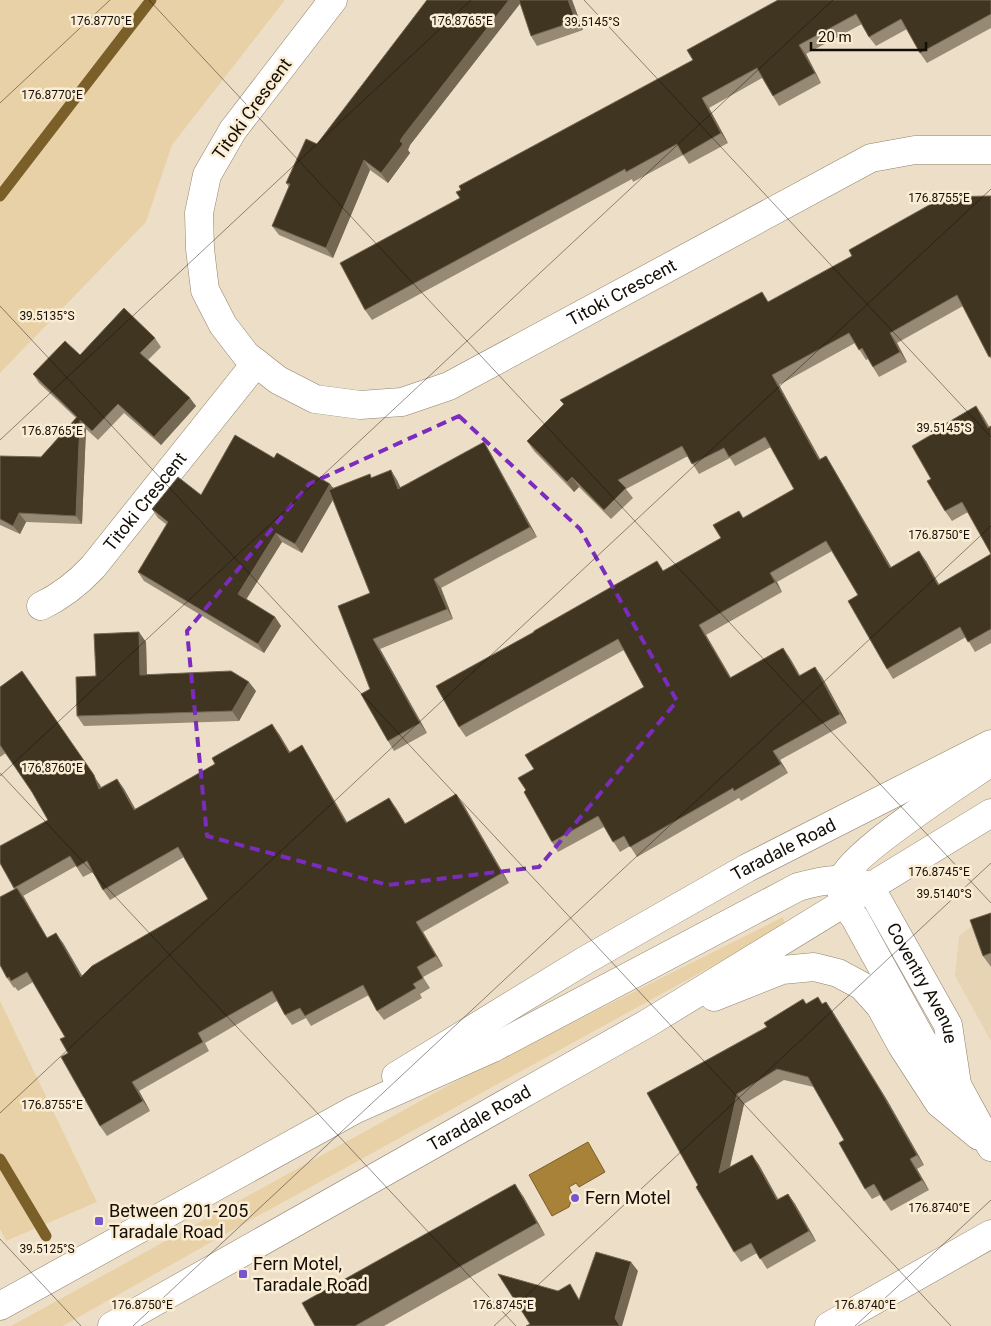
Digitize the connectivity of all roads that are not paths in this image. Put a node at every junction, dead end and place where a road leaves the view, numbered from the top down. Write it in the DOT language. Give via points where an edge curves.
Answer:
graph roads {
  1 [pos="333,0"];
  2 [pos="991,150"];
  3 [pos="256,363"];
  4 [pos="41,606"];
  5 [pos="991,744"];
  6 [pos="991,762"];
  7 [pos="991,813"];
  8 [pos="870,887"];
  9 [pos="843,890"];
  10 [pos="648,1023"];
  11 [pos="957,1085"];
  12 [pos="354,1110"];
  13 [pos="991,1146"];
  14 [pos="991,1234"];
  15 [pos="0,1306"];
  16 [pos="112,1326"];
  17 [pos="829,1326"];
  1 -- 3 [label="main road, Titoki Crescent" via="233,130 207,175 199,213 205,290 223,324"];
  2 -- 3 [label="main road, Titoki Crescent" via="915,150 871,158 450,386 402,402 360,405 315,399 278,380"];
  3 -- 4 [label="main road, Titoki Crescent" via="93,567 71,589"];
  5 -- 12 [label="main road, Taradale Road" via="747,868 584,961 402,1072"];
  6 -- 9 [label="main road, Taradale Road" via="857,859"];
  7 -- 8 [label="main road"];
  8 -- 9 [label="main road, Taradale Road" via="857,881"];
  8 -- 11 [label="main road, Coventry Avenue" via="948,1025"];
  9 -- 10 [label="main road, Taradale Road"];
  9 -- 11 [label="main road, Coventry Avenue" via="922,1040"];
  9 -- 12 [label="main road, Taradale Road" via="819,881 798,887 493,1048"];
  10 -- 13 [label="main road" via="782,970 814,967 838,973 862,986 880,1006 939,1103"];
  10 -- 16 [label="main road, Taradale Road"];
  11 -- 13 [label="main road, Coventry Avenue"];
  12 -- 15 [label="main road, Taradale Road"];
  14 -- 17 [label="main road"];
}
